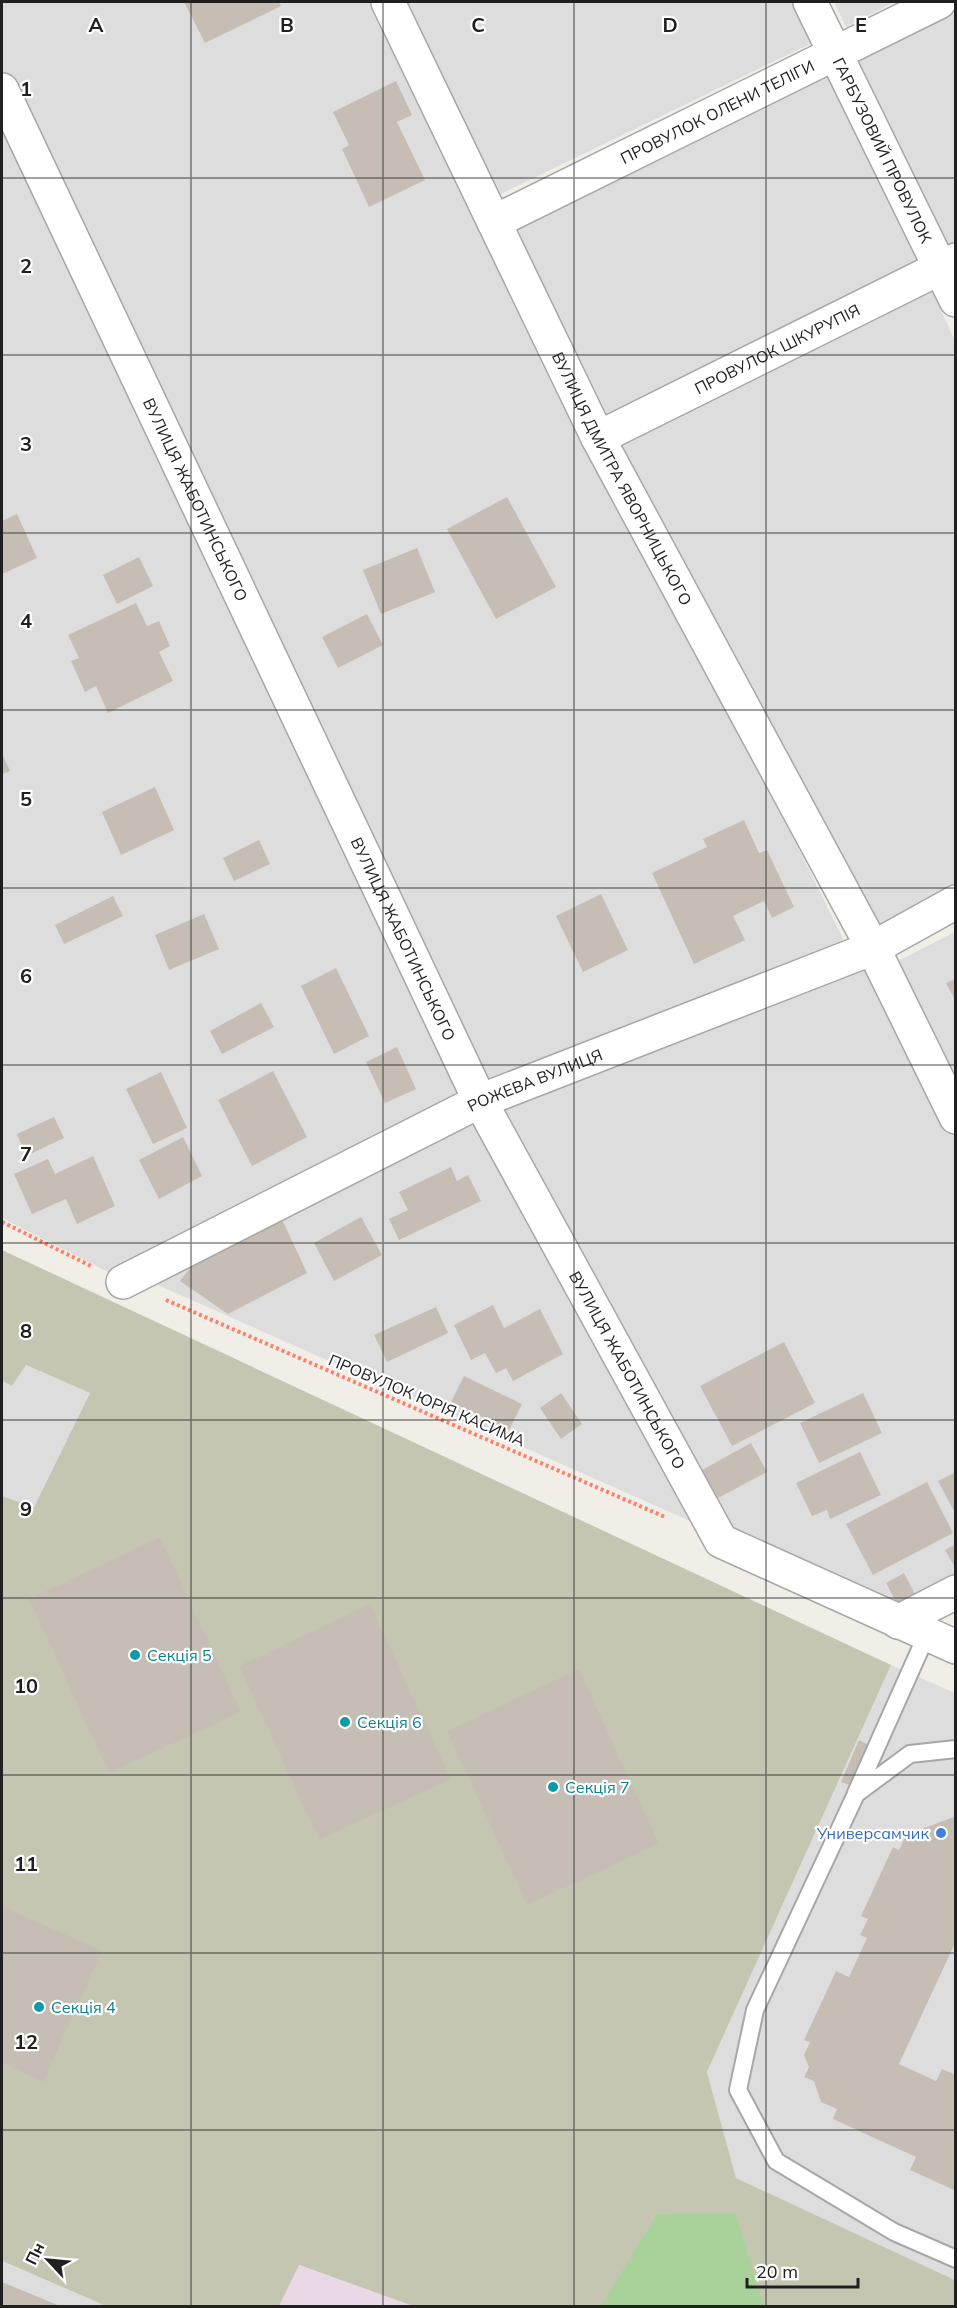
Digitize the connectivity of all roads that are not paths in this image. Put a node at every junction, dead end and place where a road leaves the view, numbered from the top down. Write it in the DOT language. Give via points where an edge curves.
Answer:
graph roads {
  1 [pos="387,2"];
  2 [pos="810,2"];
  3 [pos="939,2"];
  4 [pos="834,54"];
  5 [pos="2,90"];
  6 [pos="494,222"];
  7 [pos="948,264"];
  8 [pos="956,300"];
  9 [pos="598,438"];
  10 [pos="956,902"];
  11 [pos="873,948"];
  12 [pos="480,1101"];
  13 [pos="956,1117"];
  14 [pos="123,1282"];
  15 [pos="956,1592"];
  16 [pos="927,1634"];
  17 [pos="956,1749"];
  18 [pos="856,1794"];
  19 [pos="956,2259"];
  1 -- 6 [label="street, ВУЛИЦЯ ДМИТРА ЯВОРНИЦЬКОГО"];
  2 -- 4 [label="street, ГАРБУЗОВИЙ ПРОВУЛОК"];
  3 -- 4 [label="street, ПРОВУЛОК ОЛЕНИ ТЕЛІГИ"];
  4 -- 6 [label="street, ПРОВУЛОК ОЛЕНИ ТЕЛІГИ"];
  4 -- 7 [label="street, ГАРБУЗОВИЙ ПРОВУЛОК"];
  5 -- 12 [label="street, ВУЛИЦЯ ЖАБОТИНСЬКОГО"];
  6 -- 9 [label="street, ВУЛИЦЯ ДМИТРА ЯВОРНИЦЬКОГО"];
  7 -- 8 [label="street, ГАРБУЗОВИЙ ПРОВУЛОК"];
  7 -- 9 [label="street, ПРОВУЛОК ШКУРУПІЯ"];
  9 -- 11 [label="street, ВУЛИЦЯ ДМИТРА ЯВОРНИЦЬКОГО"];
  10 -- 11 [label="street, РОЖЕВА ВУЛИЦЯ"];
  11 -- 12 [label="street, РОЖЕВА ВУЛИЦЯ"];
  11 -- 13 [label="street, ВУЛИЦЯ ДМИТРА ЯВОРНИЦЬКОГО"];
  12 -- 14 [label="street, РОЖЕВА ВУЛИЦЯ"];
  12 -- 16 [label="street, ВУЛИЦЯ ЖАБОТИНСЬКОГО" via="721,1541"];
  15 -- 16 [label="street"];
  16 -- 18 [label="lane"];
  17 -- 18 [label="lane" via="910,1754"];
  18 -- 19 [label="lane" via="755,2010 738,2090 776,2161 894,2232"];
}
